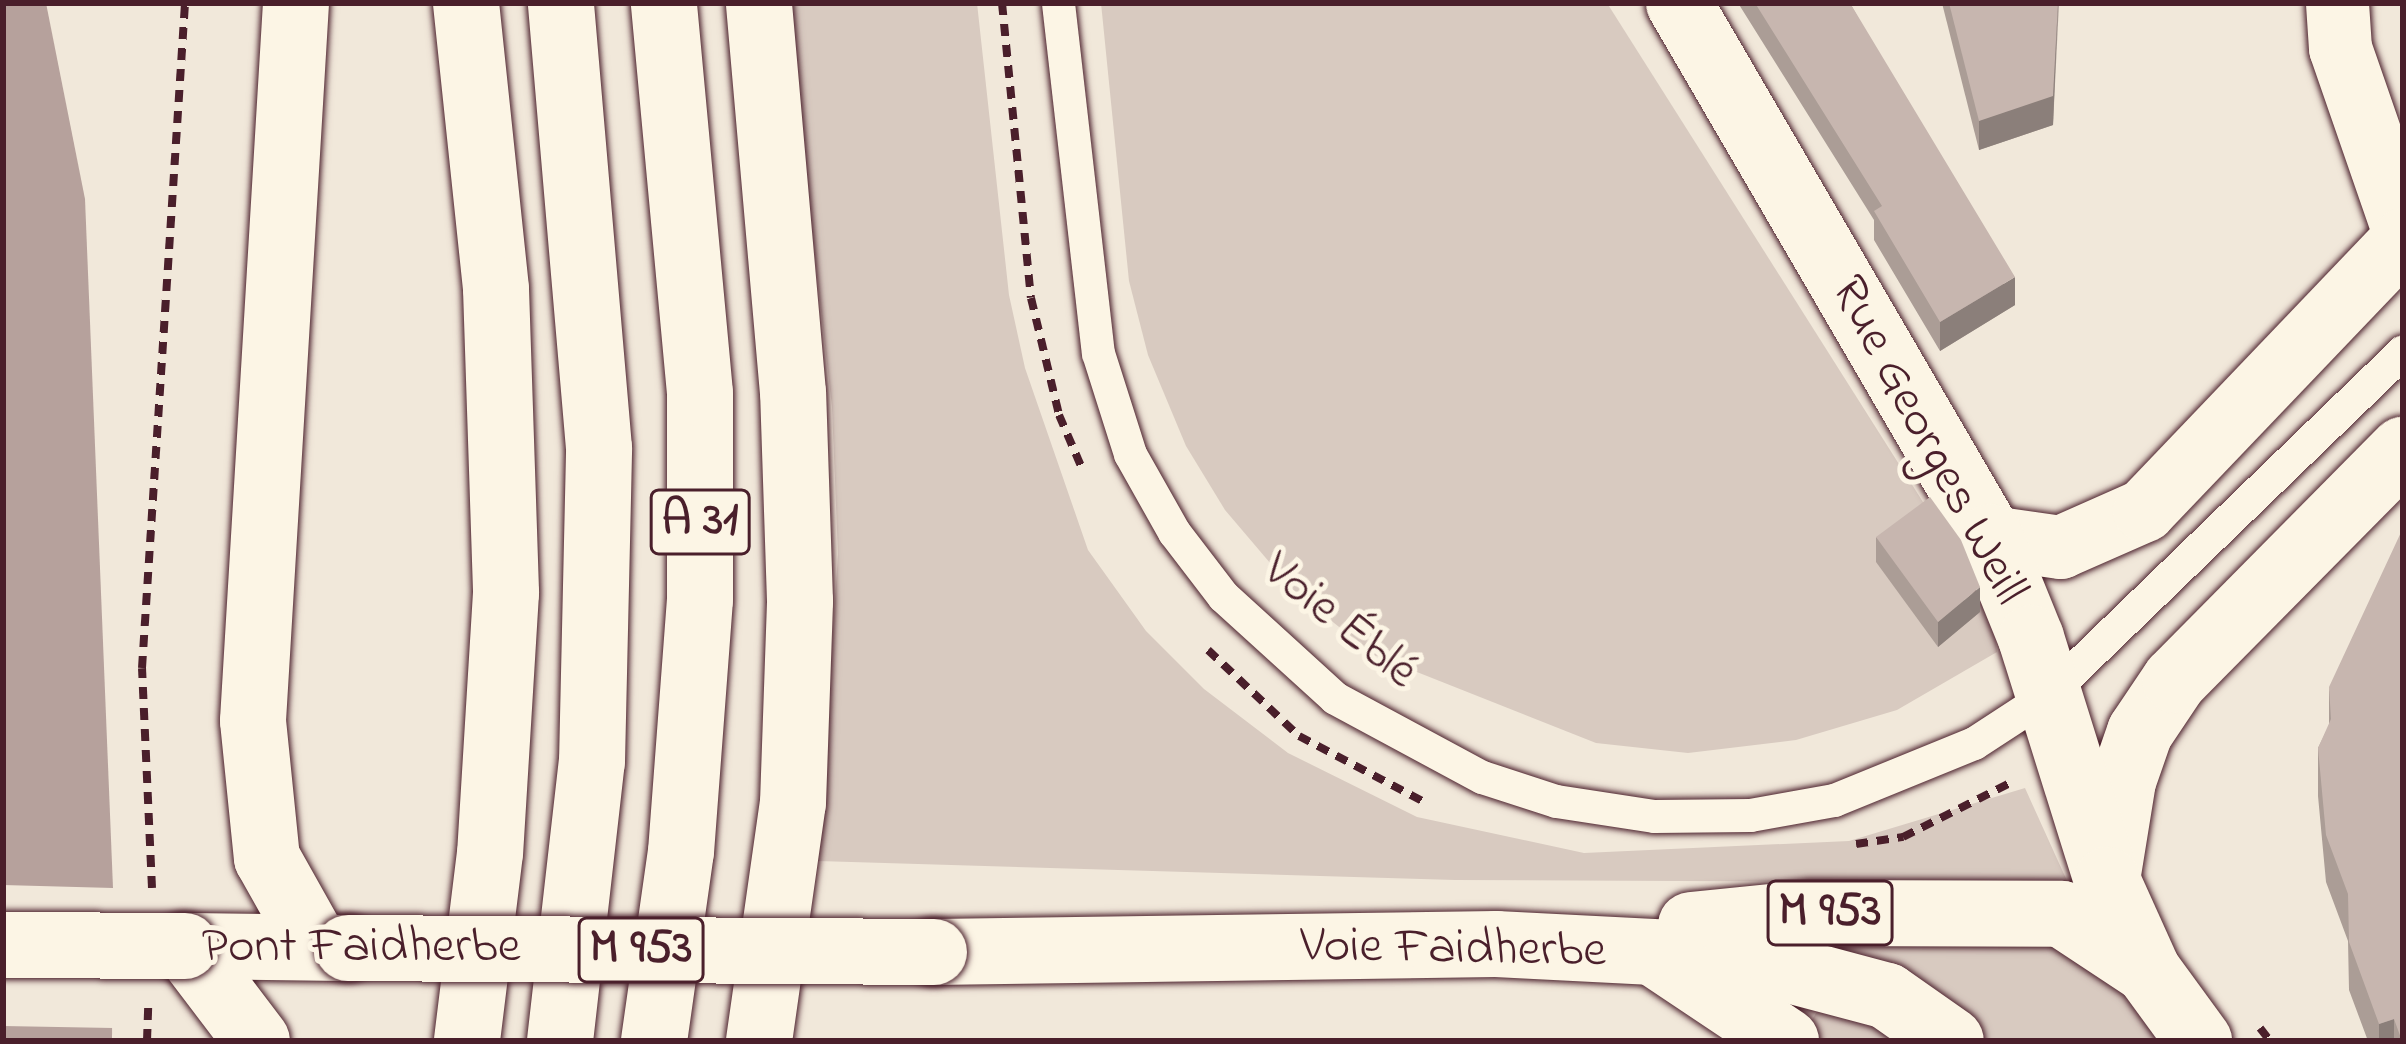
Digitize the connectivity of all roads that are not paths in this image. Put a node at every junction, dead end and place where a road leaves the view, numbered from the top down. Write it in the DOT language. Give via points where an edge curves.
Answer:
graph roads {
  1 [pos="296,3"];
  2 [pos="466,3"];
  3 [pos="560,3"];
  4 [pos="664,3"];
  5 [pos="759,3"];
  6 [pos="1058,3"];
  7 [pos="1679,3"];
  8 [pos="2338,25"];
  9 [pos="2403,113"];
  10 [pos="2403,230"];
  11 [pos="2403,239"];
  12 [pos="2403,351"];
  13 [pos="2403,450"];
  14 [pos="1990,537"];
  15 [pos="2046,696"];
  16 [pos="2107,880"];
  17 [pos="1496,944"];
  18 [pos="3,945"];
  19 [pos="332,948"];
  20 [pos="162,950"];
  21 [pos="934,952"];
  22 [pos="1659,956"];
  23 [pos="2148,970"];
  24 [pos="257,1041"];
  25 [pos="466,1041"];
  26 [pos="560,1041"];
  27 [pos="654,1041"];
  28 [pos="759,1041"];
  29 [pos="1786,1041"];
  30 [pos="1951,1041"];
  31 [pos="2199,1041"];
  1 -- 19 [label="main road" via="253,721 268,858"];
  2 -- 25 [label="main road" via="496,289 506,593 490,854"];
  3 -- 26 [label="main road, A 31" via="599,448 592,761"];
  4 -- 27 [label="main road, A 31" via="700,393 700,600 681,852"];
  5 -- 28 [label="main road" via="794,393 800,602 793,803"];
  6 -- 15 [label="lane, Voie Éblé" via="1080,248 1098,352 1130,454 1223,596 1335,698 1481,777 1556,801 1654,816 1750,815 1834,800 1910,775"];
  7 -- 14 [label="main road, Rue Georges Weill"];
  8 -- 9 [label="street"];
  8 -- 10 [label="street"];
  11 -- 14 [label="street" via="2144,510 2060,547"];
  12 -- 15 [label="lane, Voie Éblé"];
  13 -- 16 [label="main road" via="2176,680 2140,732"];
  14 -- 15 [label="main road, Rue Georges Weill"];
  15 -- 16 [label="main road, Rue Georges Weill"];
  16 -- 23 [label="main road, Rue Georges Weill"];
  17 -- 21 [label="main road, Voie Faidherbe / M 953"];
  17 -- 22 [label="main road, Voie Faidherbe / M 953"];
  17 -- 23 [label="main road, M 953" via="1812,913 2062,914"];
  18 -- 20 [label="main road, Pont Faidherbe / M 953, bridge"];
  19 -- 20 [label="main road, Pont Faidherbe / M 953"];
  19 -- 21 [label="main road, Pont Faidherbe / M 953, bridge"];
  20 -- 24 [label="main road"];
  22 -- 29 [label="main road"];
  22 -- 30 [label="main road, Voie Faidherbe / M 953" via="1737,956 1804,969 1887,996"];
  23 -- 31 [label="main road, M 953"];
}
